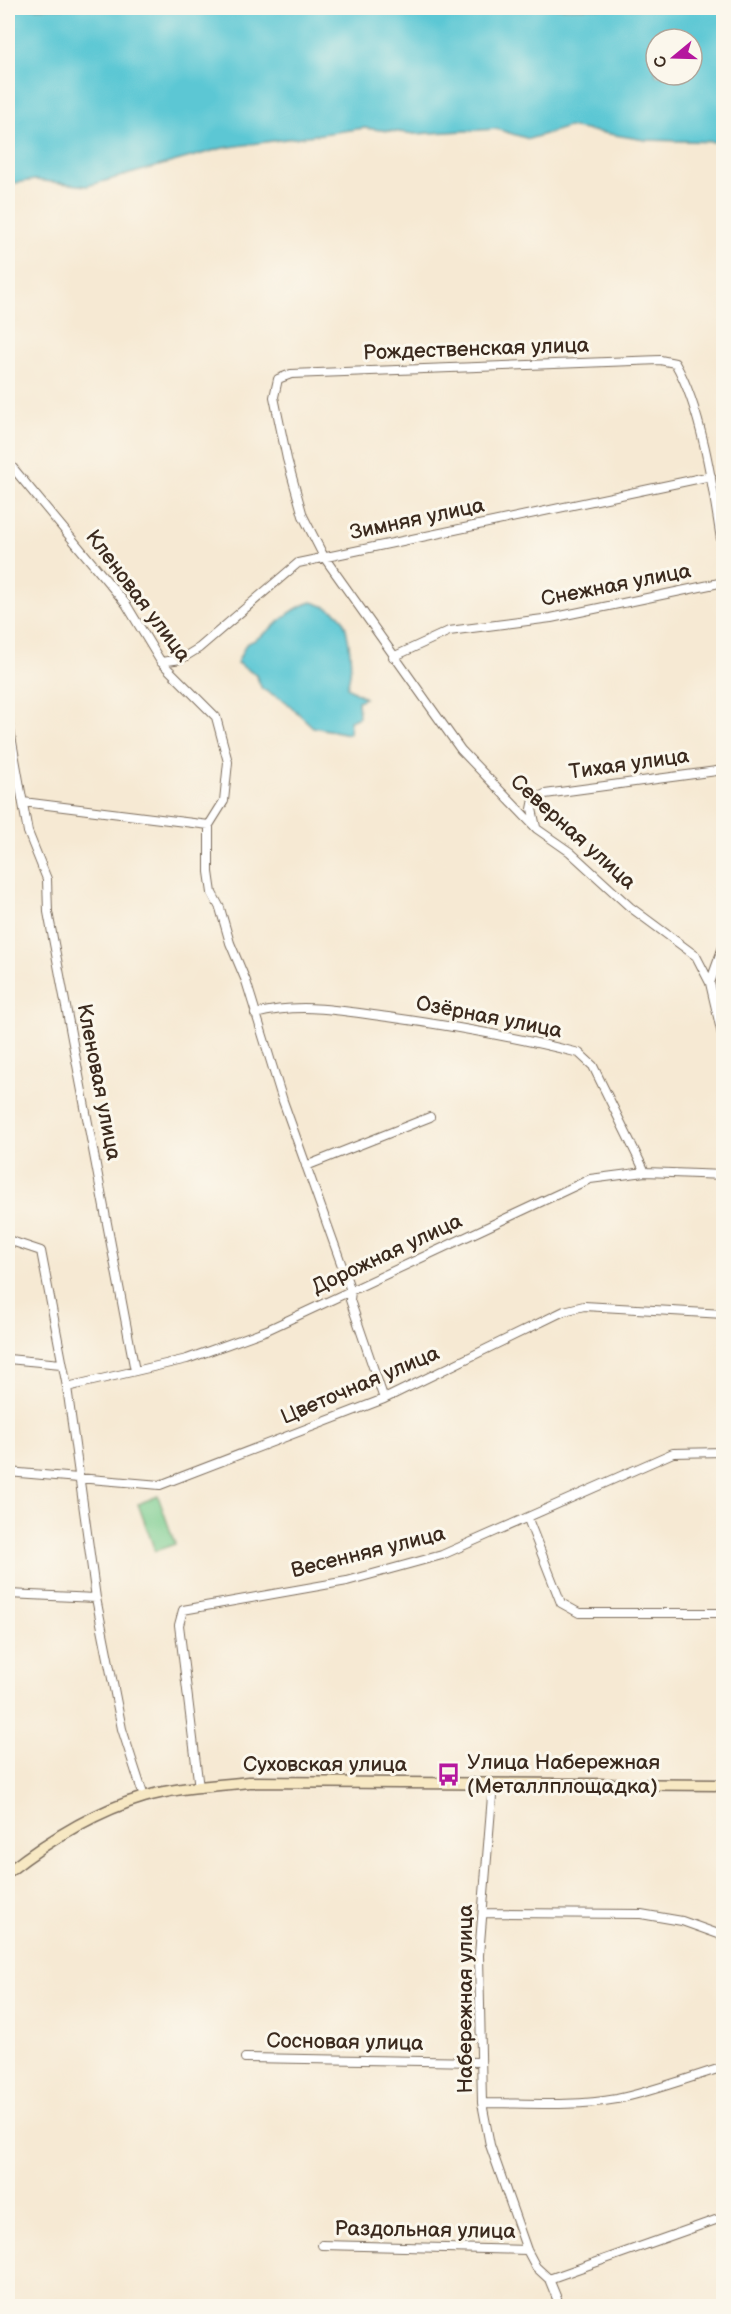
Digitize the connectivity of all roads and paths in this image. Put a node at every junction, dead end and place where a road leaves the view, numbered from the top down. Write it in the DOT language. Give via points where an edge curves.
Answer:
graph roads {
  1 [pos="278,379"];
  2 [pos="8,462"];
  3 [pos="711,476"];
  4 [pos="324,557"];
  5 [pos="723,559"];
  6 [pos="723,582"];
  7 [pos="393,657"];
  8 [pos="161,662"];
  9 [pos="8,719"];
  10 [pos="723,770"];
  11 [pos="23,802"];
  12 [pos="209,825"];
  13 [pos="537,829"];
  14 [pos="723,944"];
  15 [pos="710,983"];
  16 [pos="255,1014"];
  17 [pos="723,1043"];
  18 [pos="430,1117"];
  19 [pos="306,1166"];
  20 [pos="645,1172"];
  21 [pos="723,1174"];
  22 [pos="8,1240"];
  23 [pos="351,1291"];
  24 [pos="723,1314"];
  25 [pos="8,1359"];
  26 [pos="61,1364"];
  27 [pos="135,1371"];
  28 [pos="67,1387"];
  29 [pos="384,1399"];
  30 [pos="723,1452"];
  31 [pos="8,1472"];
  32 [pos="80,1476"];
  33 [pos="528,1519"];
  34 [pos="8,1594"];
  35 [pos="96,1598"];
  36 [pos="723,1613"];
  37 [pos="494,1784"];
  38 [pos="723,1785"];
  39 [pos="199,1788"];
  40 [pos="144,1797"];
  41 [pos="8,1872"];
  42 [pos="483,1913"];
  43 [pos="723,1936"];
  44 [pos="245,2058"];
  45 [pos="480,2062"];
  46 [pos="723,2067"];
  47 [pos="482,2103"];
  48 [pos="723,2217"];
  49 [pos="322,2246"];
  50 [pos="527,2250"];
  51 [pos="549,2279"];
  52 [pos="560,2307"];
  1 -- 3 [label="street, Рождественская улица" via="291,374 660,360 675,363 685,380"];
  1 -- 4 [label="street, Северная улица" via="274,397 287,459 303,516"];
  2 -- 8 [label="street, Кленовая улица" via="126,604"];
  3 -- 4 [label="street, Зимняя улица"];
  3 -- 5 [label="street"];
  4 -- 7 [label="street, Северная улица"];
  4 -- 8 [label="street, Зимняя улица" via="298,563 199,648 181,659"];
  6 -- 7 [label="street, Снежная улица" via="551,618 449,631"];
  7 -- 13 [label="street, Северная улица" via="461,750"];
  8 -- 12 [label="street, Кленовая улица" via="216,717 228,762 224,801"];
  9 -- 11 [label="street, Кленовая улица"];
  10 -- 13 [label="street, Тихая улица" via="545,794 534,799"];
  11 -- 12 [label="street"];
  11 -- 27 [label="street, Кленовая улица" via="28,832 47,879 48,912"];
  12 -- 16 [label="street, Кленовая улица" via="208,872 212,893"];
  13 -- 15 [label="street, Северная улица" via="570,852 630,908 696,956"];
  14 -- 15 [label="street"];
  15 -- 17 [label="street, Северная улица"];
  16 -- 19 [label="street, Кленовая улица"];
  16 -- 20 [label="street, Озёрная улица" via="283,1007 313,1007 435,1023 579,1053 593,1066"];
  18 -- 19 [label="street"];
  19 -- 23 [label="street, Кленовая улица"];
  20 -- 21 [label="street, Дорожная улица"];
  20 -- 23 [label="street, Дорожная улица" via="590,1179"];
  22 -- 26 [label="street" via="41,1251"];
  23 -- 27 [label="street, Дорожная улица" via="187,1359"];
  23 -- 29 [label="street, Кленовая улица" via="350,1300"];
  24 -- 29 [label="street, Цветочная улица" via="584,1306 564,1311"];
  25 -- 26 [label="street"];
  26 -- 28 [label="street"];
  27 -- 28 [label="street, Дорожная улица"];
  28 -- 32 [label="street"];
  29 -- 32 [label="street, Цветочная улица" via="160,1485"];
  30 -- 33 [label="street, Весенняя улица" via="673,1453"];
  31 -- 32 [label="street, Цветочная улица"];
  32 -- 35 [label="street"];
  33 -- 36 [label="street" via="561,1604 579,1613"];
  33 -- 39 [label="street, Весенняя улица" via="442,1555 347,1581 183,1610 179,1625"];
  34 -- 35 [label="street"];
  35 -- 40 [label="street" via="122,1729"];
  37 -- 38 [label="street, Суховская улица"];
  37 -- 39 [label="street, Суховская улица" via="249,1782"];
  37 -- 42 [label="street, Набережная улица"];
  39 -- 40 [label="street, Суховская улица"];
  40 -- 41 [label="street, Суховская улица" via="77,1824"];
  42 -- 43 [label="street" via="641,1914 682,1921"];
  42 -- 45 [label="street, Набережная улица" via="479,1955"];
  44 -- 45 [label="street, Сосновая улица"];
  45 -- 47 [label="street, Набережная улица"];
  46 -- 47 [label="street" via="664,2088 614,2099"];
  47 -- 50 [label="street, Набережная улица" via="490,2145"];
  48 -- 51 [label="street"];
  49 -- 50 [label="street, Раздольная улица"];
  50 -- 51 [label="street, Набережная улица"];
  51 -- 52 [label="street, Набережная улица"];
}
